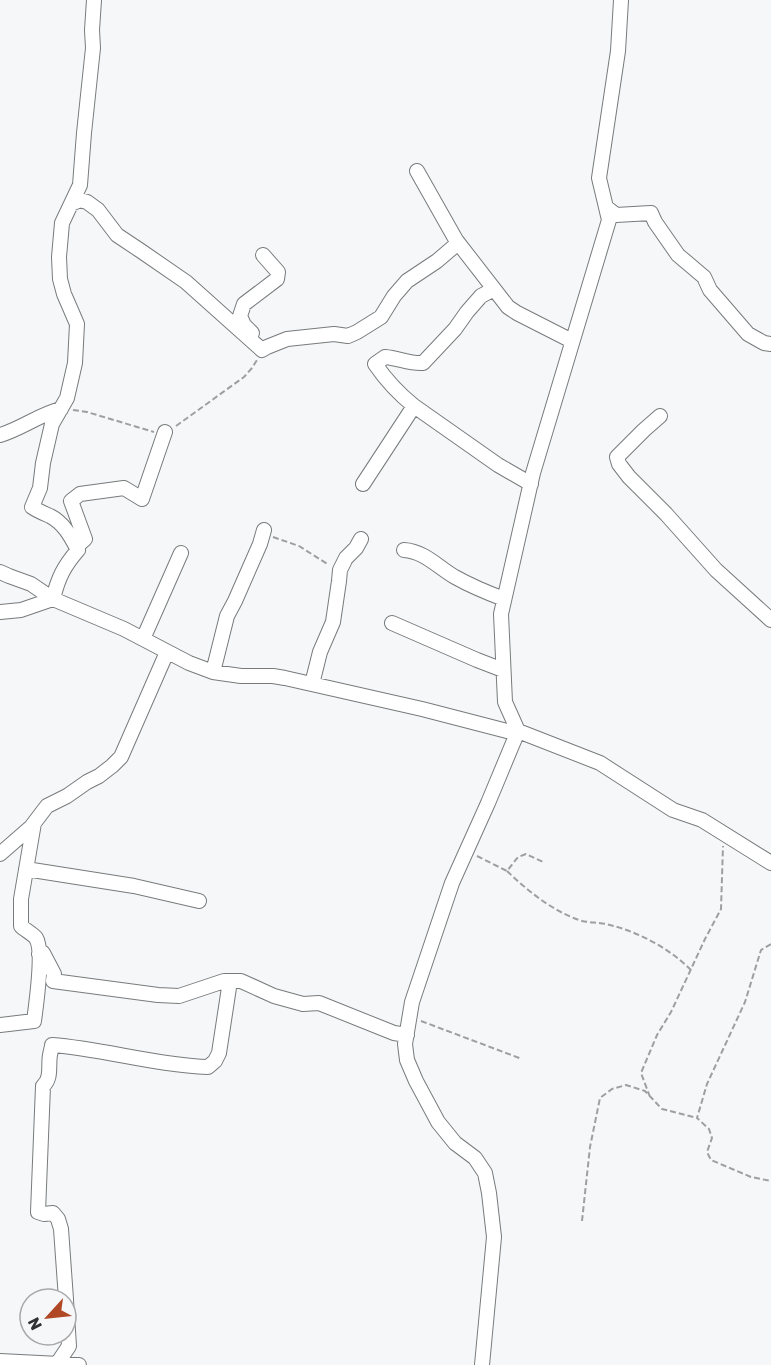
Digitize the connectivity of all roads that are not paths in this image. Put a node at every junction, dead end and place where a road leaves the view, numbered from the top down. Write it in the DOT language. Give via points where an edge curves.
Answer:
graph roads {
  1 [pos="94,0"];
  2 [pos="621,0"];
  3 [pos="417,171"];
  4 [pos="71,204"];
  5 [pos="606,207"];
  6 [pos="458,243"];
  7 [pos="262,255"];
  8 [pos="494,289"];
  9 [pos="572,341"];
  10 [pos="771,344"];
  11 [pos="264,349"];
  12 [pos="414,406"];
  13 [pos="61,409"];
  14 [pos="660,417"];
  15 [pos="165,432"];
  16 [pos="0,435"];
  17 [pos="363,484"];
  18 [pos="531,484"];
  19 [pos="264,530"];
  20 [pos="361,538"];
  21 [pos="76,547"];
  22 [pos="405,550"];
  23 [pos="181,553"];
  24 [pos="0,572"];
  25 [pos="53,599"];
  26 [pos="504,599"];
  27 [pos="0,612"];
  28 [pos="771,620"];
  29 [pos="392,623"];
  30 [pos="143,639"];
  31 [pos="167,652"];
  32 [pos="503,670"];
  33 [pos="213,672"];
  34 [pos="312,684"];
  35 [pos="518,731"];
  36 [pos="34,823"];
  37 [pos="0,854"];
  38 [pos="771,863"];
  39 [pos="26,869"];
  40 [pos="199,901"];
  41 [pos="39,954"];
  42 [pos="230,981"];
  43 [pos="0,1025"];
  44 [pos="407,1035"];
  45 [pos="65,1287"];
  46 [pos="68,1347"];
  47 [pos="0,1361"];
  48 [pos="57,1364"];
  49 [pos="78,1365"];
  50 [pos="482,1365"];
  1 -- 4 [label="street" via="80,185"];
  2 -- 5 [label="street" via="618,51 599,178"];
  3 -- 6 [label="street"];
  4 -- 11 [label="street" via="80,200 98,210 117,236 186,282"];
  4 -- 13 [label="street" via="62,223 59,257 60,279 77,324 77,338 75,363"];
  5 -- 9 [label="street" via="609,220"];
  5 -- 10 [label="street" via="616,215 651,213 678,255 704,277 710,290 748,334"];
  6 -- 8 [label="street"];
  6 -- 11 [label="street" via="407,281 381,317 357,332 348,336 287,339"];
  7 -- 11 [label="street" via="278,272 277,279 244,304 240,316"];
  8 -- 9 [label="street" via="517,313"];
  8 -- 12 [label="street" via="482,296 423,363 384,357 375,364"];
  9 -- 18 [label="street"];
  12 -- 17 [label="street"];
  12 -- 18 [label="street"];
  13 -- 16 [label="street"];
  13 -- 21 [label="street" via="52,424 40,488 32,507 61,524"];
  14 -- 28 [label="street" via="617,457 619,464 716,570"];
  15 -- 21 [label="street" via="142,499 124,488 80,494 71,501 85,539"];
  18 -- 26 [label="street"];
  19 -- 33 [label="street" via="227,616"];
  20 -- 34 [label="street" via="340,570 333,622"];
  21 -- 25 [label="street" via="78,550 66,564"];
  22 -- 26 [label="street"];
  23 -- 30 [label="street"];
  24 -- 25 [label="street" via="31,584"];
  25 -- 27 [label="street" via="21,610"];
  25 -- 30 [label="street"];
  26 -- 32 [label="street"];
  29 -- 32 [label="street"];
  30 -- 31 [label="street"];
  31 -- 33 [label="street"];
  31 -- 36 [label="street" via="120,757 99,776 47,806"];
  32 -- 35 [label="street" via="505,702"];
  33 -- 34 [label="street" via="273,676"];
  34 -- 35 [label="street"];
  35 -- 38 [label="street" via="600,763 673,810 702,820"];
  35 -- 44 [label="street" via="448,894 412,1002"];
  36 -- 37 [label="street"];
  36 -- 39 [label="street"];
  39 -- 40 [label="street"];
  39 -- 41 [label="street" via="21,926 37,939"];
  41 -- 42 [label="street" via="43,953 54,974 53,981 179,996"];
  41 -- 43 [label="street" via="34,1021"];
  42 -- 44 [label="street" via="241,981 303,1004 319,1003"];
  42 -- 45 [label="street" via="219,1053 208,1067 52,1045 49,1075 43,1086 38,1212 53,1213 58,1219"];
  44 -- 50 [label="street" via="407,1060 438,1122 485,1173 494,1237"];
  46 -- 48 [label="street"];
  47 -- 48 [label="street"];
  48 -- 49 [label="street"];
}
